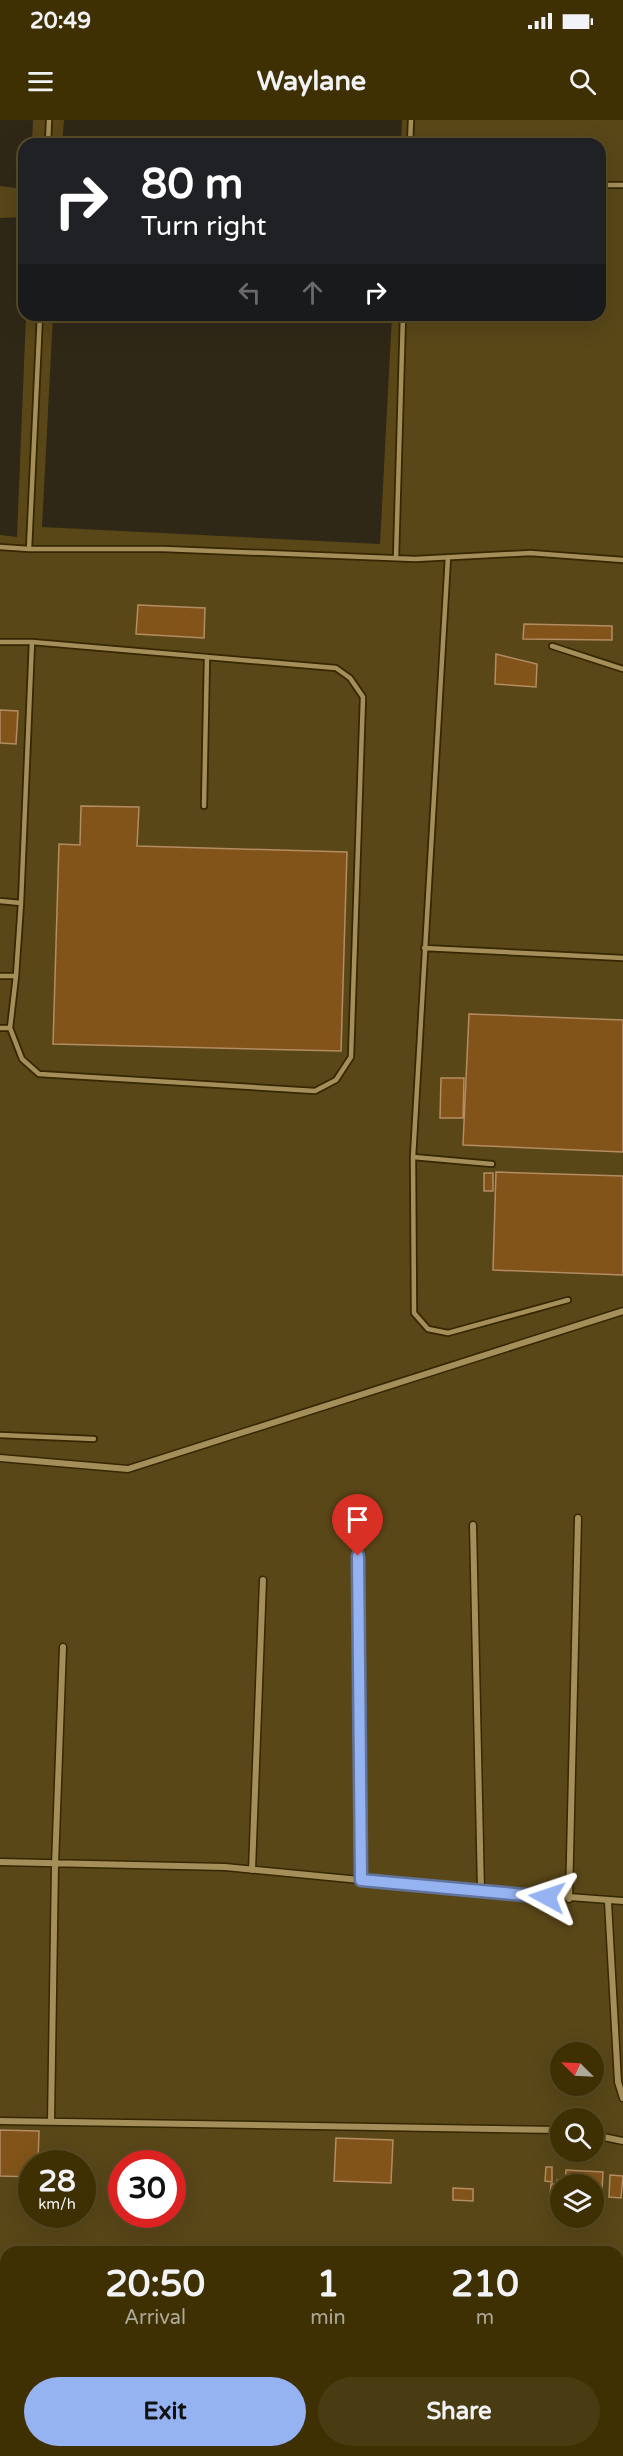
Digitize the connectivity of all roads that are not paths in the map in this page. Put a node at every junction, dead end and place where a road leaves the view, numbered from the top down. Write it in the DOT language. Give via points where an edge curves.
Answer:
graph roads {
  1 [pos="49,120"];
  2 [pos="411,120"];
  3 [pos="48,138"];
  4 [pos="410,138"];
  5 [pos="606,185"];
  6 [pos="623,186"];
  7 [pos="40,321"];
  8 [pos="403,321"];
  9 [pos="0,547"];
  10 [pos="29,549"];
  11 [pos="448,557"];
  12 [pos="396,558"];
  13 [pos="623,560"];
  14 [pos="0,642"];
  15 [pos="32,642"];
  16 [pos="552,646"];
  17 [pos="207,657"];
  18 [pos="623,669"];
  19 [pos="204,806"];
  20 [pos="0,901"];
  21 [pos="21,903"];
  22 [pos="424,948"];
  23 [pos="623,958"];
  24 [pos="0,976"];
  25 [pos="16,976"];
  26 [pos="0,1028"];
  27 [pos="10,1028"];
  28 [pos="413,1156"];
  29 [pos="492,1164"];
  30 [pos="568,1300"];
  31 [pos="623,1311"];
  32 [pos="0,1435"];
  33 [pos="94,1439"];
  34 [pos="0,1458"];
  35 [pos="578,1518"];
  36 [pos="474,1525"];
  37 [pos="358,1556"];
  38 [pos="263,1580"];
  39 [pos="63,1647"];
  40 [pos="0,1862"];
  41 [pos="55,1865"];
  42 [pos="252,1870"];
  43 [pos="361,1880"];
  44 [pos="481,1891"];
  45 [pos="568,1899"];
  46 [pos="623,1901"];
  47 [pos="608,1902"];
  48 [pos="623,2098"];
  49 [pos="0,2121"];
  50 [pos="51,2122"];
  51 [pos="550,2130"];
  52 [pos="604,2137"];
  53 [pos="623,2141"];
  1 -- 3 [label="lane"];
  2 -- 4 [label="lane"];
  5 -- 6 [label="lane"];
  7 -- 10 [label="lane"];
  8 -- 12 [label="lane"];
  9 -- 10 [label="lane"];
  10 -- 12 [label="lane" via="163,549"];
  11 -- 12 [label="lane"];
  11 -- 13 [label="lane" via="530,553"];
  11 -- 22 [label="lane"];
  14 -- 15 [label="lane"];
  15 -- 17 [label="lane"];
  15 -- 21 [label="lane"];
  16 -- 18 [label="lane"];
  17 -- 19 [label="lane"];
  17 -- 27 [label="lane" via="336,668 350,678 363,697 351,1057 336,1080 315,1091 39,1074 22,1059"];
  20 -- 21 [label="lane"];
  21 -- 25 [label="lane"];
  22 -- 23 [label="lane"];
  22 -- 28 [label="lane"];
  24 -- 25 [label="lane"];
  25 -- 27 [label="lane"];
  26 -- 27 [label="lane"];
  28 -- 29 [label="lane"];
  28 -- 30 [label="lane" via="414,1313 428,1329 448,1333"];
  31 -- 34 [label="street" via="128,1468"];
  32 -- 33 [label="lane"];
  35 -- 45 [label="street"];
  36 -- 44 [label="street"];
  37 -- 43 [label="street"];
  38 -- 42 [label="street"];
  39 -- 41 [label="street"];
  40 -- 41 [label="street"];
  41 -- 42 [label="street"];
  41 -- 50 [label="street"];
  42 -- 43 [label="street"];
  43 -- 44 [label="street"];
  44 -- 45 [label="street"];
  45 -- 47 [label="street"];
  46 -- 47 [label="street"];
  47 -- 48 [label="street" via="618,2082"];
  49 -- 50 [label="street"];
  50 -- 51 [label="street"];
  52 -- 53 [label="street"];
}
